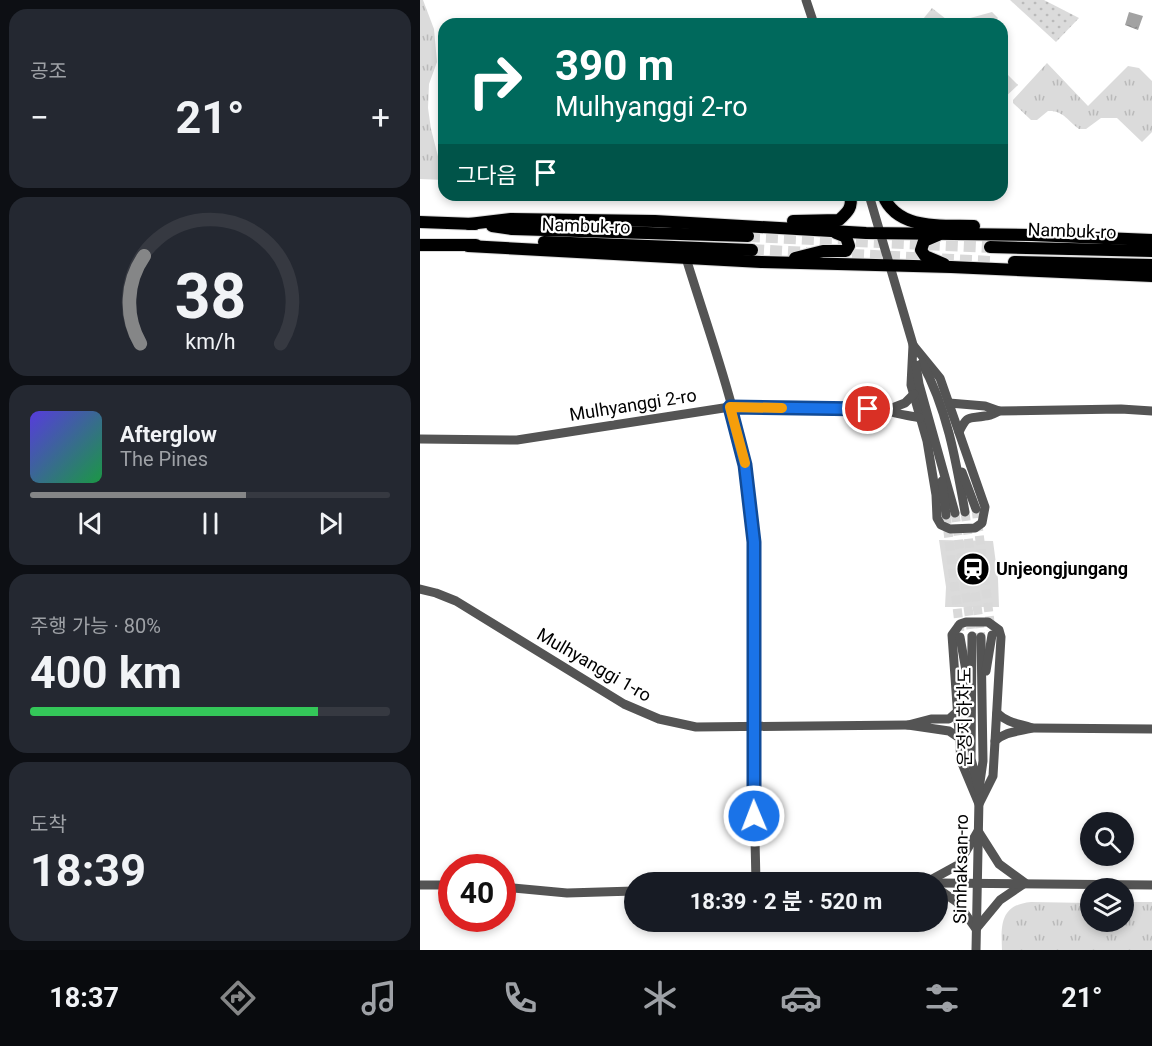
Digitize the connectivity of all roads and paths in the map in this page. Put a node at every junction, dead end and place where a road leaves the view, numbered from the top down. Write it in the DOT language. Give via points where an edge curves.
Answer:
graph roads {
  1 [pos="806,0"];
  2 [pos="812,18"];
  3 [pos="852,201"];
  4 [pos="871,201"];
  5 [pos="887,201"];
  6 [pos="420,222"];
  7 [pos="469,224"];
  8 [pos="691,224"];
  9 [pos="831,231"];
  10 [pos="881,233"];
  11 [pos="942,234"];
  12 [pos="1032,235"];
  13 [pos="748,236"];
  14 [pos="1152,240"];
  15 [pos="420,245"];
  16 [pos="468,246"];
  17 [pos="990,247"];
  18 [pos="752,250"];
  19 [pos="1152,251"];
  20 [pos="686,258"];
  21 [pos="771,262"];
  22 [pos="992,262"];
  23 [pos="890,265"];
  24 [pos="1152,265"];
  25 [pos="951,267"];
  26 [pos="1152,276"];
  27 [pos="913,346"];
  28 [pos="914,394"];
  29 [pos="949,403"];
  30 [pos="730,407"];
  31 [pos="887,410"];
  32 [pos="999,411"];
  33 [pos="1152,411"];
  34 [pos="920,418"];
  35 [pos="959,432"];
  36 [pos="420,439"];
  37 [pos="954,448"];
  38 [pos="976,509"];
  39 [pos="420,589"];
  40 [pos="992,635"];
  41 [pos="960,637"];
  42 [pos="982,697"];
  43 [pos="972,708"];
  44 [pos="958,710"];
  45 [pos="997,713"];
  46 [pos="908,725"];
  47 [pos="753,727"];
  48 [pos="1032,728"];
  49 [pos="1152,729"];
  50 [pos="961,739"];
  51 [pos="995,741"];
  52 [pos="979,789"];
  53 [pos="979,804"];
  54 [pos="978,831"];
  55 [pos="756,872"];
  56 [pos="945,872"];
  57 [pos="948,883"];
  58 [pos="977,883"];
  59 [pos="1025,883"];
  60 [pos="420,885"];
  61 [pos="438,885"];
  62 [pos="1152,885"];
  63 [pos="516,888"];
  64 [pos="624,891"];
  65 [pos="948,896"];
  66 [pos="976,929"];
  67 [pos="976,950"];
  1 -- 2 [label="street"];
  3 -- 8 [label="main road" via="840,220 726,220"];
  4 -- 10 [label="street"];
  5 -- 12 [label="main road" via="900,216 918,224 991,227"];
  6 -- 7 [label="main road, Nambuk-ro"];
  7 -- 8 [label="main road" via="522,219"];
  7 -- 13 [label="main road, Nambuk-ro" via="512,229"];
  8 -- 9 [label="main road"];
  9 -- 10 [label="main road"];
  9 -- 21 [label="main road" via="846,237 846,251 823,251"];
  10 -- 11 [label="main road"];
  10 -- 23 [label="street"];
  11 -- 12 [label="main road"];
  11 -- 25 [label="main road" via="924,241 921,250 936,262"];
  12 -- 14 [label="main road"];
  15 -- 16 [label="main road, Nambuk-ro"];
  16 -- 18 [label="main road, Nambuk-ro" via="522,241"];
  16 -- 20 [label="main road"];
  17 -- 19 [label="main road, Nambuk-ro"];
  20 -- 21 [label="main road"];
  20 -- 30 [label="street"];
  21 -- 23 [label="main road"];
  22 -- 24 [label="main road, Nambuk-ro"];
  23 -- 25 [label="main road"];
  23 -- 27 [label="street"];
  25 -- 26 [label="main road"];
  27 -- 28 [label="street"];
  27 -- 29 [label="street" via="940,378"];
  27 -- 37 [label="street" via="932,381"];
  27 -- 37 [label="street" via="919,384 955,513"];
  28 -- 31 [label="street" via="905,403"];
  28 -- 34 [label="street"];
  29 -- 32 [label="street"];
  29 -- 35 [label="street"];
  30 -- 31 [label="street, Mulhyanggi 2-ro"];
  30 -- 36 [label="street, Mulhyanggi 2-ro" via="517,440"];
  30 -- 47 [label="street" via="745,465 754,542"];
  31 -- 34 [label="street, Mulhyanggi 2-ro"];
  32 -- 33 [label="street"];
  32 -- 35 [label="street" via="968,418"];
  34 -- 35 [label="street" via="929,452 937,518 950,529 975,528 982,523 985,507"];
  37 -- 38 [label="street"];
  39 -- 47 [label="street, Mulhyanggi 1-ro" via="456,602 645,714 696,727"];
  40 -- 42 [label="street"];
  41 -- 43 [label="street"];
  42 -- 43 [label="street, 운정지하차도" via="977,637"];
  42 -- 52 [label="street, 운정지하차도" via="983,761"];
  43 -- 52 [label="street, 운정지하차도" via="971,759"];
  44 -- 45 [label="street" via="952,635 960,624 988,622 999,630 1001,637"];
  44 -- 46 [label="street" via="949,718"];
  44 -- 50 [label="street"];
  45 -- 48 [label="street" via="1010,723"];
  45 -- 51 [label="street"];
  46 -- 47 [label="street, Mulhyanggi 1-ro"];
  46 -- 50 [label="street" via="949,731"];
  47 -- 55 [label="street"];
  48 -- 49 [label="street"];
  48 -- 51 [label="street" via="1008,732"];
  50 -- 53 [label="street" via="961,760"];
  51 -- 53 [label="street" via="993,776"];
  52 -- 53 [label="street, Simhaksan-ro"];
  53 -- 54 [label="street, Simhaksan-ro"];
  54 -- 56 [label="street" via="958,865"];
  54 -- 58 [label="street, Simhaksan-ro"];
  54 -- 59 [label="street" via="999,864"];
  57 -- 58 [label="street"];
  58 -- 59 [label="street"];
  58 -- 66 [label="street, Simhaksan-ro"];
  59 -- 62 [label="street"];
  59 -- 66 [label="street" via="1000,900"];
  60 -- 61 [label="street"];
  63 -- 64 [label="street" via="567,893"];
  65 -- 66 [label="street"];
  66 -- 67 [label="street, Simhaksan-ro"];
}
